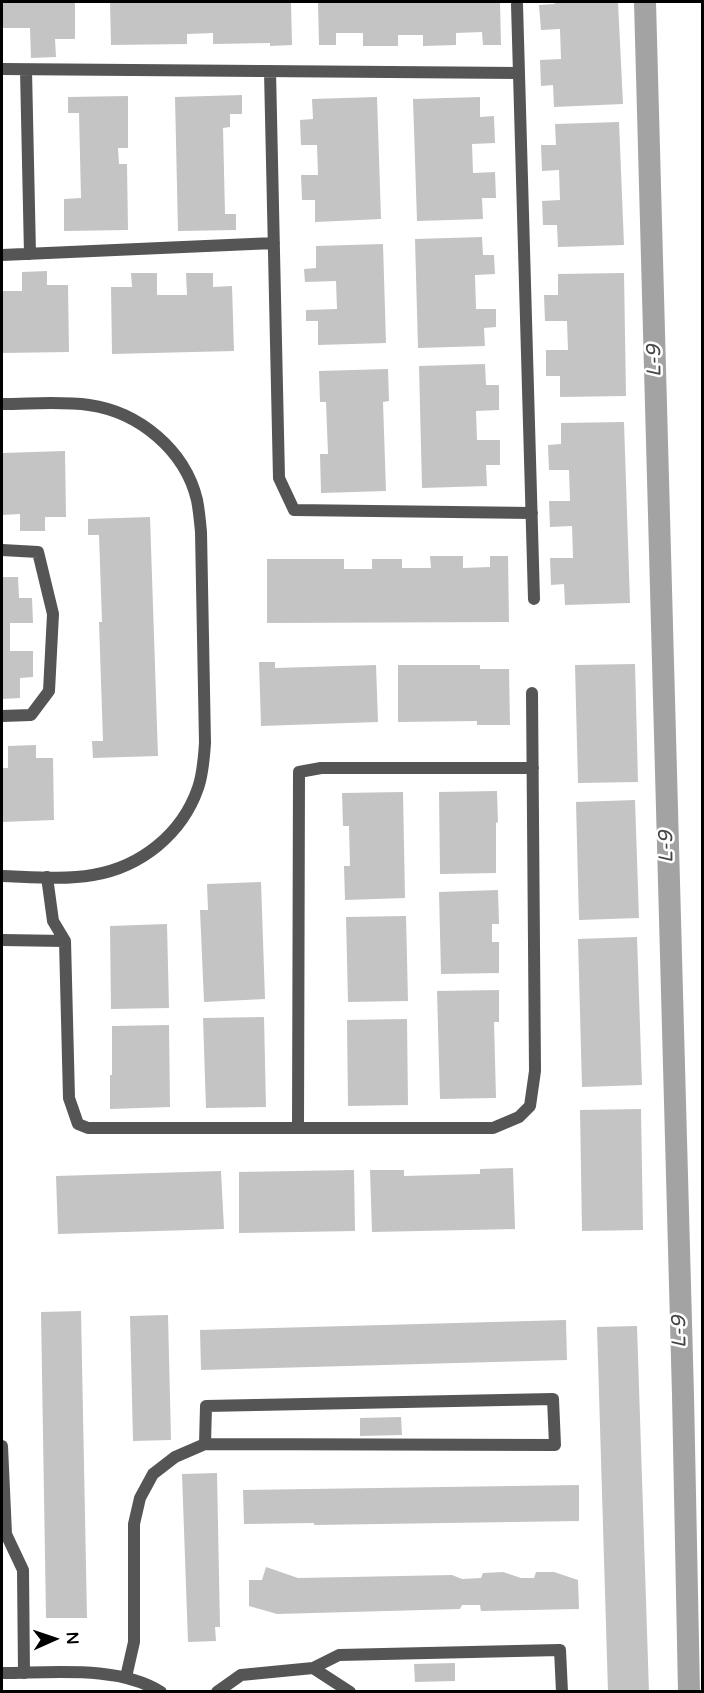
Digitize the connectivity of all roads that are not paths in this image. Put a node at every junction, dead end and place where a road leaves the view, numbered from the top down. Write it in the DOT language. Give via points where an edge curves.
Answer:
graph roads {
  1 [pos="517,4"];
  2 [pos="2,69"];
  3 [pos="26,70"];
  4 [pos="270,71"];
  5 [pos="519,73"];
  6 [pos="274,243"];
  7 [pos="30,254"];
  8 [pos="2,255"];
  9 [pos="2,404"];
  10 [pos="532,513"];
  11 [pos="2,550"];
  12 [pos="534,599"];
  13 [pos="532,693"];
  14 [pos="2,716"];
  15 [pos="533,768"];
  16 [pos="2,876"];
  17 [pos="47,877"];
  18 [pos="2,940"];
  19 [pos="65,940"];
  20 [pos="298,1128"];
  21 [pos="205,1444"];
  22 [pos="2,1446"];
  23 [pos="4,1534"];
  24 [pos="313,1668"];
  25 [pos="2,1673"];
  26 [pos="24,1673"];
  27 [pos="126,1677"];
  28 [pos="162,1692"];
  29 [pos="217,1692"];
  30 [pos="350,1692"];
  31 [pos="562,1692"];
  1 -- 5 [label="street"];
  2 -- 3 [label="street"];
  3 -- 4 [label="street"];
  3 -- 7 [label="street"];
  4 -- 5 [label="street"];
  4 -- 6 [label="street"];
  5 -- 10 [label="street"];
  6 -- 7 [label="street"];
  6 -- 10 [label="street" via="279,478 294,510"];
  7 -- 8 [label="street"];
  9 -- 17 [label="street" via="104,408 148,429 176,456 184,470 197,500 201,532 205,743 203,771 192,802 175,830 152,851 123,867 92,875"];
  10 -- 12 [label="street"];
  11 -- 14 [label="street" via="38,552 53,614 49,691 31,715"];
  13 -- 15 [label="street"];
  15 -- 20 [label="street" via="535,1071 530,1106 519,1118 493,1128"];
  15 -- 20 [label="street" via="321,768 298,772"];
  16 -- 17 [label="street"];
  17 -- 19 [label="street" via="53,921"];
  18 -- 19 [label="street"];
  19 -- 20 [label="street" via="69,1098 78,1124 88,1128"];
  21 -- 21 [label="street" via="555,1445 553,1399 206,1406"];
  21 -- 27 [label="street" via="175,1457 153,1474 140,1498 134,1524 134,1642"];
  22 -- 23 [label="street"];
  23 -- 26 [label="street" via="23,1570"];
  24 -- 29 [label="street" via="241,1675"];
  24 -- 30 [label="street"];
  24 -- 31 [label="street" via="339,1655 560,1650"];
  25 -- 26 [label="street"];
  26 -- 27 [label="street"];
  27 -- 28 [label="street"];
}
